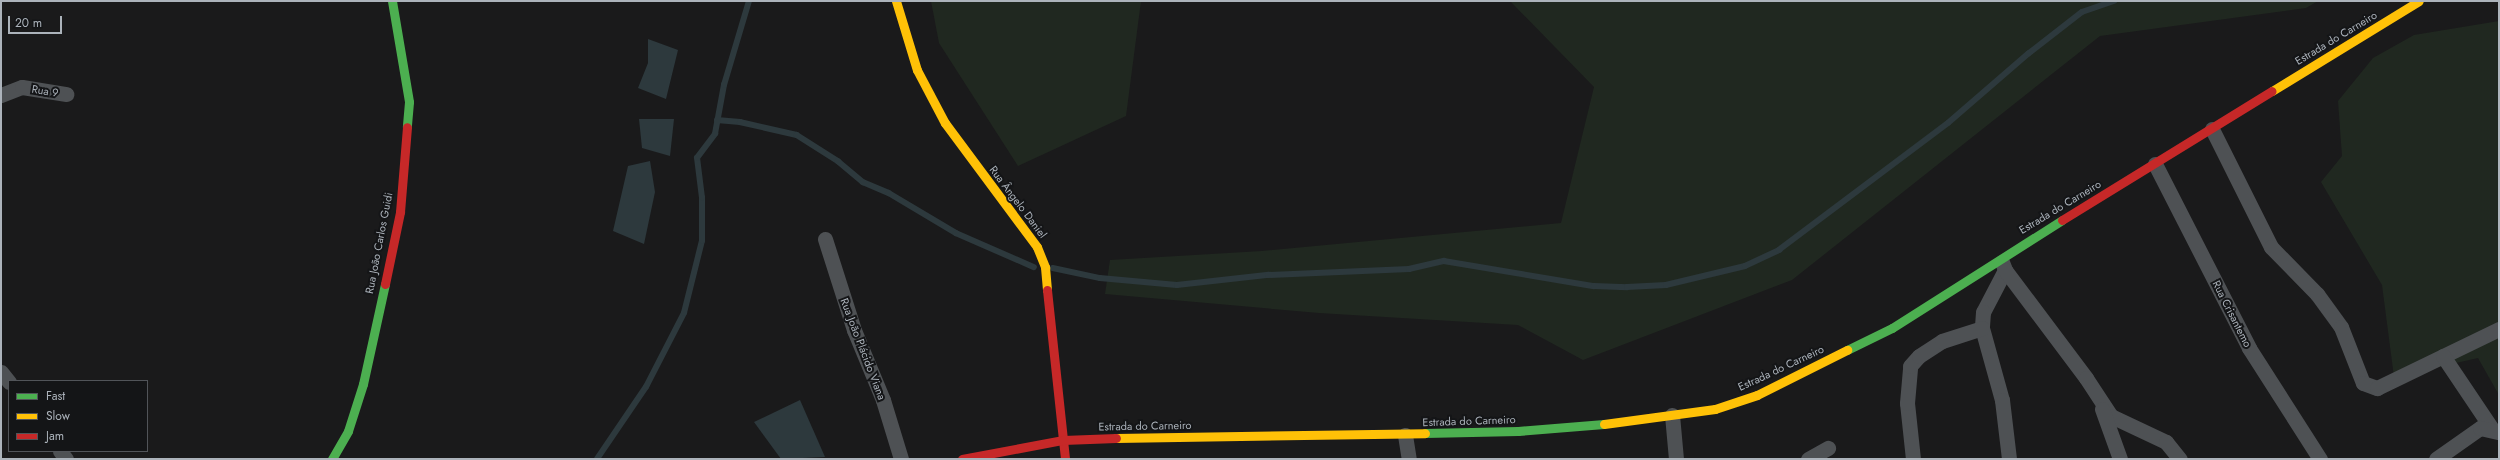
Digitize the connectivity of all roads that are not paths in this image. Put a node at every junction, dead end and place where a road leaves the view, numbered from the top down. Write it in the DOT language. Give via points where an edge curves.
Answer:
graph roads {
  1 [pos="392,1"];
  2 [pos="896,1"];
  3 [pos="2419,1"];
  4 [pos="66,94"];
  5 [pos="1,95"];
  6 [pos="2212,128"];
  7 [pos="2155,164"];
  8 [pos="825,239"];
  9 [pos="2003,264"];
  10 [pos="1982,328"];
  11 [pos="2499,329"];
  12 [pos="2443,356"];
  13 [pos="1,372"];
  14 [pos="8,381"];
  15 [pos="2100,404"];
  16 [pos="1672,415"];
  17 [pos="2497,428"];
  18 [pos="1405,435"];
  19 [pos="1062,440"];
  20 [pos="1828,448"];
  21 [pos="332,459"];
  22 [pos="901,459"];
  23 [pos="962,459"];
  24 [pos="1065,459"];
  25 [pos="1409,459"];
  26 [pos="1676,459"];
  27 [pos="1808,459"];
  28 [pos="1913,459"];
  29 [pos="2009,459"];
  30 [pos="2120,459"];
  31 [pos="2180,459"];
  32 [pos="2320,459"];
  33 [pos="2436,459"];
  1 -- 21 [label="street, Rua João Carlos Guidi" via="409,102 400,212 363,384 348,431"];
  2 -- 19 [label="street, Rua Ângelo Daniel" via="918,70 945,123 1037,247 1045,267"];
  3 -- 6 [label="street, Estrada do Carneiro"];
  4 -- 5 [label="street, Rua 9" via="22,87"];
  6 -- 7 [label="street, Estrada do Carneiro"];
  6 -- 12 [label="street" via="2271,247 2317,294 2341,327 2363,383 2377,388"];
  7 -- 9 [label="street, Estrada do Carneiro"];
  7 -- 32 [label="street, Rua Crisantemo" via="2250,348"];
  8 -- 22 [label="street, Rua João Plácido Viana" via="854,330 883,400"];
  9 -- 10 [label="street" via="1983,312"];
  9 -- 15 [label="street" via="2086,378"];
  9 -- 16 [label="street, Estrada do Carneiro" via="1892,328 1757,395 1715,409"];
  10 -- 28 [label="street" via="1942,341 1919,356 1910,366 1907,403"];
  10 -- 29 [label="street" via="2002,400"];
  11 -- 12 [label="street"];
  12 -- 17 [label="street"];
  13 -- 14 [label="street"];
  15 -- 30 [label="street"];
  15 -- 31 [label="street" via="2118,421 2166,442"];
  16 -- 18 [label="street, Estrada do Carneiro" via="1518,431"];
  16 -- 26 [label="street"];
  17 -- 33 [label="street" via="2480,428"];
  18 -- 19 [label="street, Estrada do Carneiro"];
  18 -- 25 [label="street"];
  19 -- 23 [label="street, Estrada do Carneiro"];
  19 -- 24 [label="street, Rua Ângelo Daniel"];
  20 -- 27 [label="street"];
}
